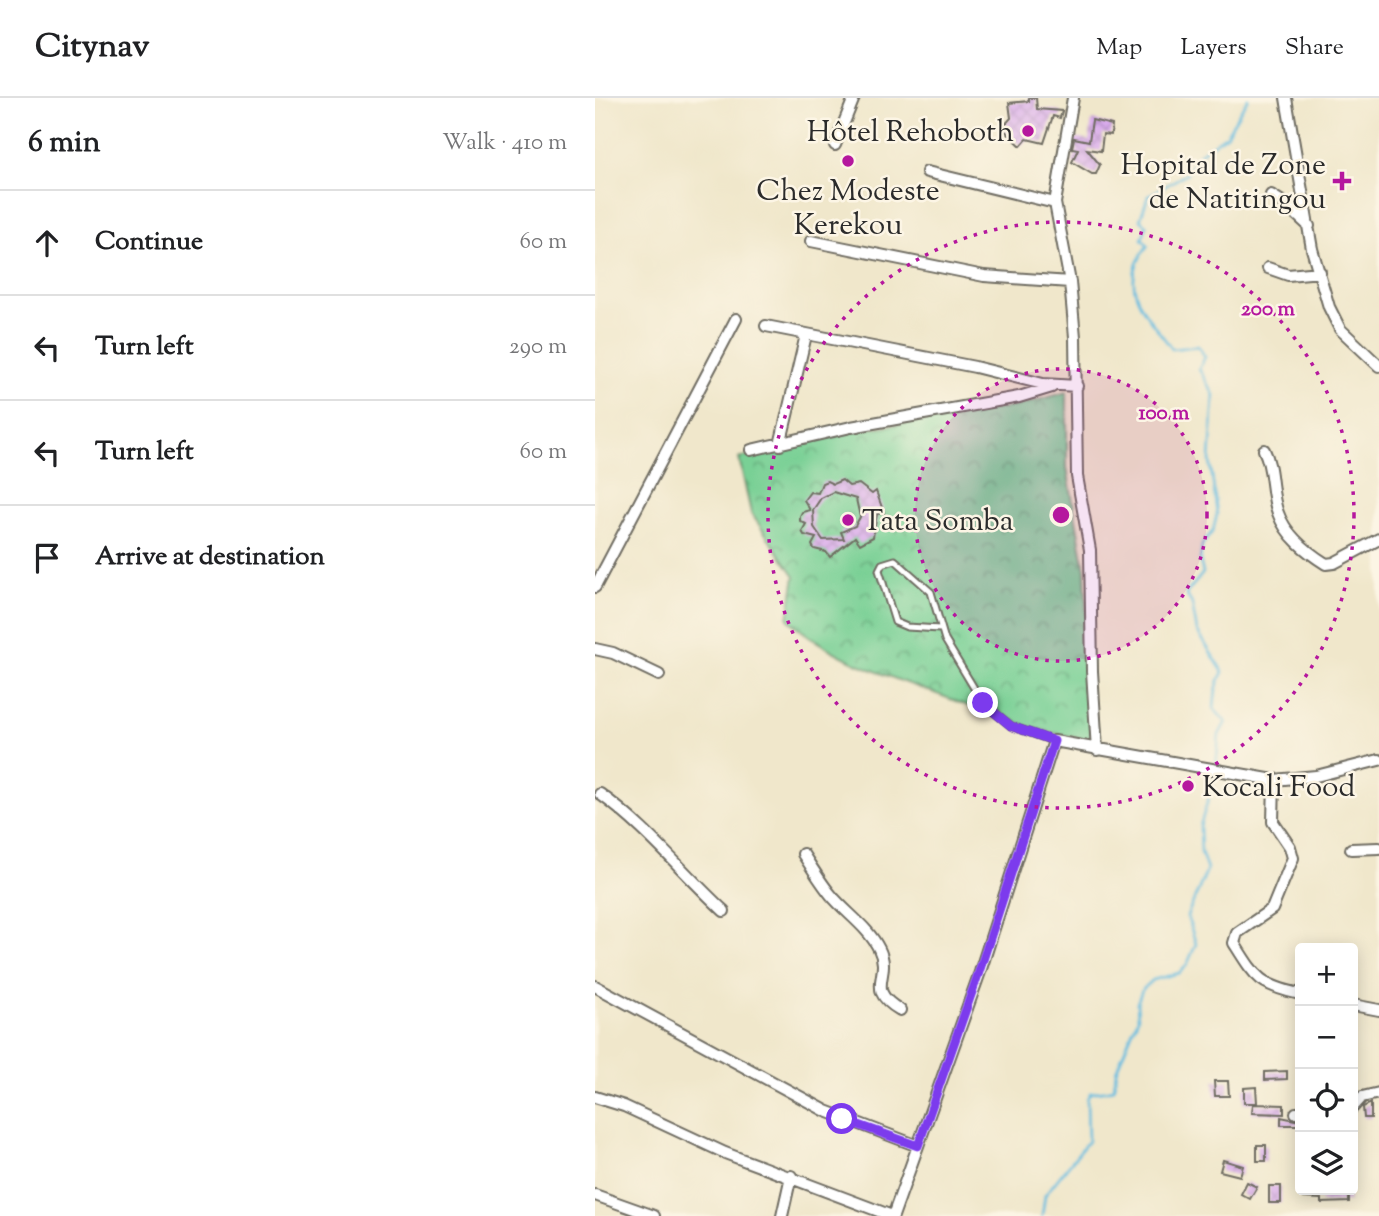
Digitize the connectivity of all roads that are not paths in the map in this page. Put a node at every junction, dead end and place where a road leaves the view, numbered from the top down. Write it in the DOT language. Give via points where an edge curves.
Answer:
graph roads {
  1 [pos="854,98"];
  2 [pos="1073,98"];
  3 [pos="1286,98"];
  4 [pos="835,145"];
  5 [pos="927,172"];
  6 [pos="1271,195"];
  7 [pos="1055,203"];
  8 [pos="1309,226"];
  9 [pos="811,241"];
  10 [pos="1268,268"];
  11 [pos="1320,272"];
  12 [pos="1070,282"];
  13 [pos="736,319"];
  14 [pos="766,326"];
  15 [pos="806,335"];
  16 [pos="1379,366"];
  17 [pos="1054,386"];
  18 [pos="1077,386"];
  19 [pos="780,445"];
  20 [pos="751,450"];
  21 [pos="1264,450"];
  22 [pos="1379,538"];
  23 [pos="595,587"];
  24 [pos="940,629"];
  25 [pos="595,649"];
  26 [pos="659,675"];
  27 [pos="1054,741"];
  28 [pos="1097,750"];
  29 [pos="1379,760"];
  30 [pos="1275,780"];
  31 [pos="600,794"];
  32 [pos="1379,848"];
  33 [pos="1351,849"];
  34 [pos="803,854"];
  35 [pos="724,911"];
  36 [pos="595,986"];
  37 [pos="1295,993"];
  38 [pos="1358,1006"];
  39 [pos="900,1010"];
  40 [pos="1379,1010"];
  41 [pos="1379,1093"];
  42 [pos="595,1097"];
  43 [pos="1358,1101"];
  44 [pos="918,1146"];
  45 [pos="791,1176"];
  46 [pos="595,1195"];
  47 [pos="654,1216"];
  48 [pos="782,1216"];
  49 [pos="893,1216"];
  1 -- 4 [label="street"];
  2 -- 7 [label="street"];
  3 -- 8 [label="street"];
  5 -- 7 [label="street"];
  6 -- 8 [label="street"];
  7 -- 12 [label="street"];
  8 -- 11 [label="street"];
  9 -- 12 [label="street" via="983,276"];
  10 -- 11 [label="street" via="1288,275"];
  11 -- 16 [label="street" via="1340,329"];
  12 -- 18 [label="street"];
  13 -- 23 [label="street"];
  14 -- 15 [label="street"];
  15 -- 17 [label="street"];
  15 -- 19 [label="street"];
  17 -- 18 [label="street"];
  17 -- 19 [label="street"];
  18 -- 28 [label="street" via="1077,476 1090,550"];
  19 -- 20 [label="street"];
  21 -- 22 [label="street" via="1273,472 1277,513 1307,551 1326,564 1334,563"];
  24 -- 24 [label="lane" via="895,622 879,570 882,564 895,560 931,592"];
  24 -- 27 [label="lane" via="969,686 990,711 1011,726"];
  25 -- 26 [label="street"];
  27 -- 28 [label="street"];
  27 -- 44 [label="street"];
  28 -- 30 [label="street"];
  29 -- 30 [label="street" via="1316,776"];
  30 -- 37 [label="street" via="1273,822 1293,858 1272,909 1237,933 1234,943 1266,984"];
  31 -- 35 [label="street" via="634,820"];
  32 -- 33 [label="street"];
  34 -- 39 [label="street" via="831,895 873,939 883,960 881,995"];
  36 -- 44 [label="street" via="826,1111"];
  38 -- 40 [label="street"];
  41 -- 43 [label="street"];
  42 -- 45 [label="street"];
  44 -- 49 [label="street"];
  45 -- 48 [label="street"];
  45 -- 49 [label="street"];
  46 -- 47 [label="street"];
}
